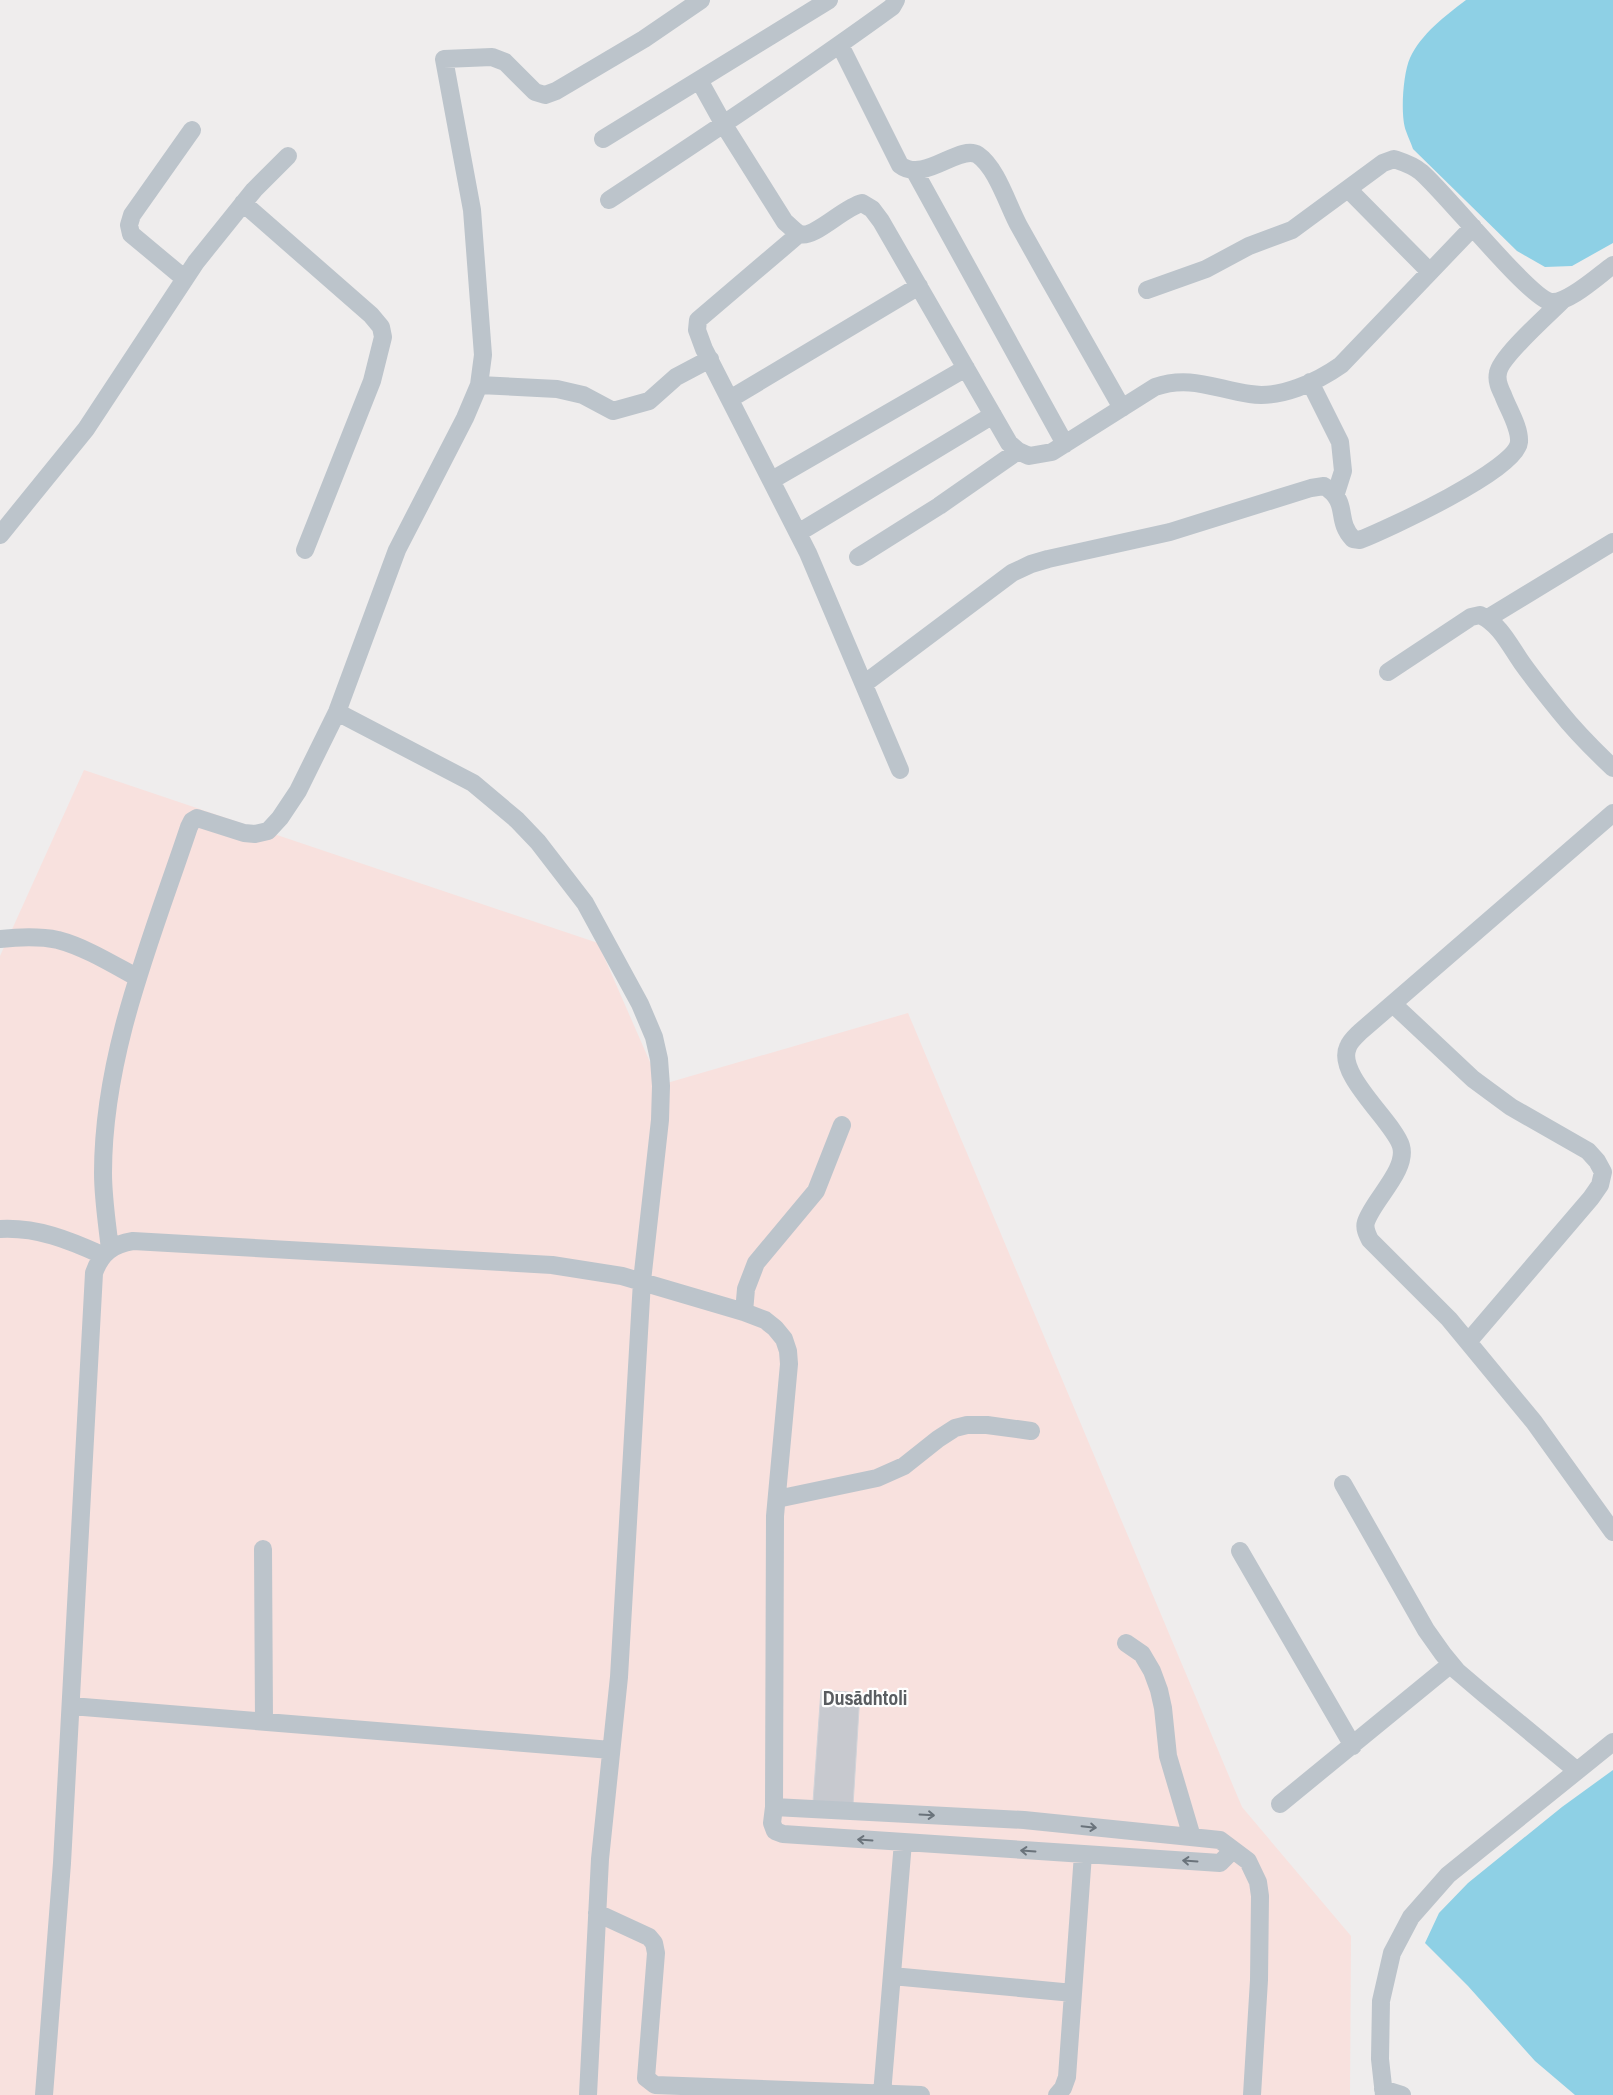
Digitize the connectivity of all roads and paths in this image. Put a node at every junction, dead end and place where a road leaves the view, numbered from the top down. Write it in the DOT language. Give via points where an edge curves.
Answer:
graph roads {
  1 [pos="701,0"];
  2 [pos="829,0"];
  3 [pos="896,0"];
  4 [pos="840,45"];
  5 [pos="699,80"];
  6 [pos="724,125"];
  7 [pos="192,130"];
  8 [pos="603,139"];
  9 [pos="288,156"];
  10 [pos="914,170"];
  11 [pos="1348,189"];
  12 [pos="609,200"];
  13 [pos="244,203"];
  14 [pos="1473,227"];
  15 [pos="799,234"];
  16 [pos="1613,265"];
  17 [pos="1430,272"];
  18 [pos="185,279"];
  19 [pos="919,286"];
  20 [pos="1146,290"];
  21 [pos="1563,300"];
  22 [pos="710,359"];
  23 [pos="966,368"];
  24 [pos="1310,382"];
  25 [pos="479,385"];
  26 [pos="730,399"];
  27 [pos="1122,408"];
  28 [pos="993,415"];
  29 [pos="1065,444"];
  30 [pos="1018,451"];
  31 [pos="772,480"];
  32 [pos="1336,493"];
  33 [pos="798,533"];
  34 [pos="0,535"];
  35 [pos="1613,542"];
  36 [pos="305,550"];
  37 [pos="858,557"];
  38 [pos="1488,618"];
  39 [pos="1388,672"];
  40 [pos="864,684"];
  41 [pos="337,712"];
  42 [pos="1613,768"];
  43 [pos="900,770"];
  44 [pos="1613,813"];
  45 [pos="0,939"];
  46 [pos="138,978"];
  47 [pos="1392,1004"];
  48 [pos="842,1125"];
  49 [pos="0,1229"];
  50 [pos="106,1252"];
  51 [pos="642,1281"];
  52 [pos="744,1312"];
  53 [pos="1468,1342"];
  54 [pos="1031,1431"];
  55 [pos="1343,1484"];
  56 [pos="777,1499"];
  57 [pos="1613,1532"];
  58 [pos="263,1549"];
  59 [pos="1240,1551"];
  60 [pos="1126,1643"];
  61 [pos="1451,1664"];
  62 [pos="71,1706"];
  63 [pos="264,1722"];
  64 [pos="1613,1742"];
  65 [pos="1353,1746"];
  66 [pos="611,1750"];
  67 [pos="1576,1770"];
  68 [pos="1280,1804"];
  69 [pos="774,1807"];
  70 [pos="1192,1837"];
  71 [pos="903,1842"];
  72 [pos="1233,1850"];
  73 [pos="1083,1854"];
  74 [pos="597,1913"];
  75 [pos="892,1976"];
  76 [pos="1073,1993"];
  77 [pos="1384,2092"];
  78 [pos="882,2094"];
  79 [pos="44,2095"];
  80 [pos="588,2095"];
  81 [pos="921,2095"];
  82 [pos="1057,2095"];
  83 [pos="1252,2095"];
  84 [pos="1402,2095"];
  1 -- 25 [label="street" via="644,39 545,95 535,92 505,62 492,57 444,59 472,210 483,355"];
  2 -- 5 [label="street"];
  3 -- 4 [label="street"];
  4 -- 6 [label="street"];
  4 -- 10 [label="street" via="900,165"];
  5 -- 6 [label="street"];
  5 -- 8 [label="street"];
  6 -- 12 [label="street"];
  6 -- 15 [label="street" via="785,222"];
  7 -- 18 [label="street" via="132,215 129,225 131,234"];
  9 -- 13 [label="street"];
  10 -- 27 [label="street" via="966,153 976,153 984,160"];
  10 -- 29 [label="street"];
  11 -- 14 [label="street" via="1383,163 1394,159 1421,172"];
  11 -- 17 [label="street"];
  11 -- 20 [label="street" via="1292,230 1250,246 1206,269"];
  13 -- 18 [label="street"];
  13 -- 36 [label="street" via="371,315 383,337 372,381"];
  14 -- 17 [label="street"];
  14 -- 21 [label="street" via="1542,297 1551,302"];
  15 -- 19 [label="street" via="808,235 852,205 862,204 872,209 881,221"];
  15 -- 22 [label="street" via="698,320 697,330"];
  16 -- 21 [label="street"];
  17 -- 24 [label="street" via="1341,365"];
  18 -- 34 [label="street" via="86,429"];
  19 -- 23 [label="street"];
  19 -- 26 [label="street"];
  21 -- 32 [label="street" via="1505,359 1498,373 1498,384 1519,442 1516,452 1503,465 1416,516 1360,540 1352,539 1345,531"];
  22 -- 25 [label="street" via="676,377 650,400 614,411 584,395 557,389"];
  22 -- 26 [label="street"];
  23 -- 28 [label="street"];
  23 -- 31 [label="street"];
  24 -- 27 [label="street" via="1271,395 1252,395 1201,383 1169,382"];
  24 -- 32 [label="street" via="1340,442 1343,471"];
  25 -- 41 [label="street" via="397,550"];
  26 -- 31 [label="street"];
  27 -- 29 [label="street"];
  28 -- 30 [label="street" via="1009,443"];
  28 -- 33 [label="street"];
  29 -- 30 [label="street" via="1040,455 1029,456"];
  30 -- 37 [label="street"];
  31 -- 33 [label="street"];
  32 -- 40 [label="street" via="1324,486 1311,488 1170,532 1031,564 1012,574"];
  33 -- 40 [label="street"];
  35 -- 38 [label="street"];
  38 -- 39 [label="street" via="1480,615 1471,617"];
  38 -- 42 [label="street" via="1561,713"];
  40 -- 43 [label="street"];
  41 -- 46 [label="street" via="298,791 268,832 250,834 200,818 192,821"];
  41 -- 51 [label="street" via="472,783 516,820 562,870 585,903 640,1004 654,1037 661,1086"];
  44 -- 47 [label="street"];
  45 -- 46 [label="street" via="24,936 58,940"];
  46 -- 50 [label="street" via="114,1072 104,1150"];
  47 -- 53 [label="street" via="1360,1032 1348,1046 1346,1056 1350,1070 1401,1148 1401,1159 1366,1221 1366,1232 1378,1249"];
  47 -- 53 [label="street" via="1473,1079 1511,1107 1588,1151 1603,1172 1600,1185 1590,1198"];
  48 -- 52 [label="street" via="816,1191 756,1263 746,1289"];
  49 -- 50 [label="street" via="35,1231"];
  50 -- 51 [label="street" via="119,1243 133,1241 552,1265"];
  50 -- 62 [label="street" via="94,1272"];
  51 -- 52 [label="street"];
  51 -- 66 [label="street"];
  52 -- 56 [label="street" via="765,1320 775,1328 784,1339 788,1352"];
  53 -- 57 [label="street" via="1534,1422"];
  54 -- 56 [label="street" via="967,1425 949,1432 904,1466 877,1478"];
  55 -- 61 [label="street" via="1426,1630"];
  56 -- 69 [label="street"];
  58 -- 63 [label="street"];
  59 -- 65 [label="street"];
  60 -- 70 [label="street" via="1142,1654 1159,1690 1168,1756"];
  61 -- 65 [label="street"];
  61 -- 67 [label="street"];
  62 -- 63 [label="street"];
  62 -- 79 [label="street"];
  63 -- 66 [label="street"];
  64 -- 67 [label="street"];
  65 -- 68 [label="street"];
  66 -- 74 [label="street"];
  67 -- 77 [label="street" via="1448,1875 1411,1917 1392,1954 1381,2001 1380,2059"];
  69 -- 70 [label="street, one-way" via="1024,1820"];
  71 -- 69 [label="street, one-way" via="778,1833 772,1823"];
  70 -- 72 [label="street" via="1220,1840"];
  73 -- 71 [label="street, one-way"];
  71 -- 75 [label="street"];
  72 -- 73 [label="street, one-way" via="1220,1863"];
  72 -- 83 [label="street" via="1248,1861 1258,1882 1260,1896"];
  73 -- 76 [label="street"];
  74 -- 78 [label="street" via="649,1937 654,1943 656,1953 646,2078 649,2082 655,2085"];
  74 -- 80 [label="street"];
  75 -- 76 [label="street"];
  75 -- 78 [label="street"];
  76 -- 82 [label="street" via="1067,2077"];
  77 -- 84 [label="street"];
  78 -- 81 [label="street"];
}
